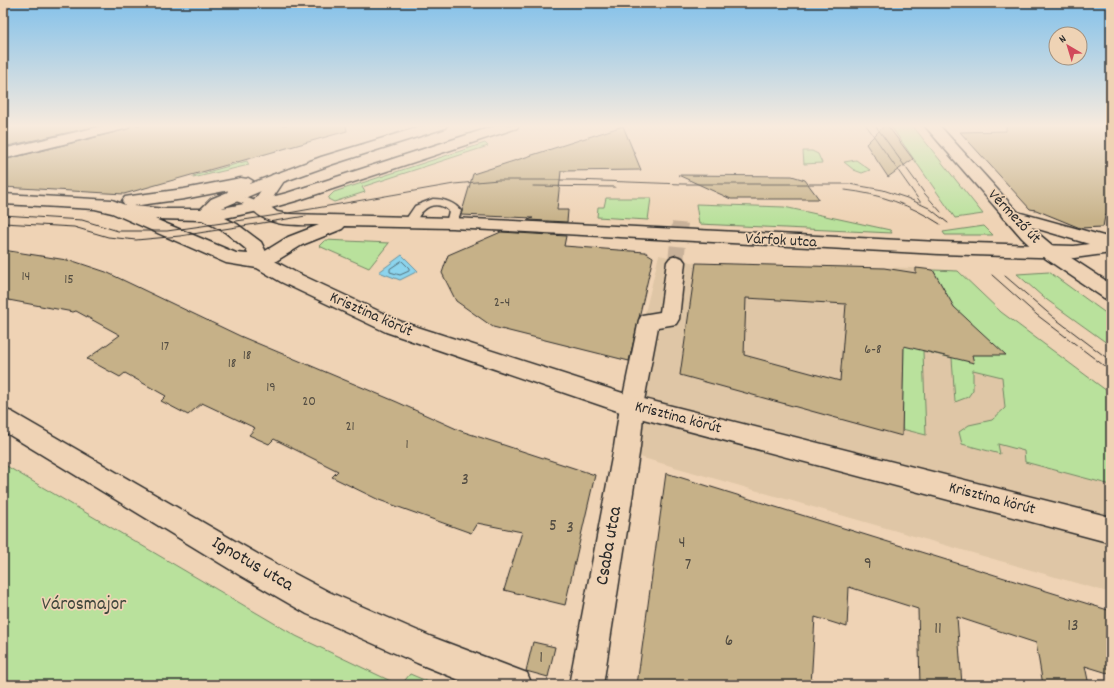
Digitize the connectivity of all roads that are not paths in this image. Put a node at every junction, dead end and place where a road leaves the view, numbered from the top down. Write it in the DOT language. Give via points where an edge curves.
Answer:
graph roads {
  1 [pos="332,157"];
  2 [pos="337,157"];
  3 [pos="413,157"];
  4 [pos="960,157"];
  5 [pos="278,178"];
  6 [pos="248,181"];
  7 [pos="232,196"];
  8 [pos="3,199"];
  9 [pos="98,205"];
  10 [pos="259,206"];
  11 [pos="119,210"];
  12 [pos="205,214"];
  13 [pos="1010,215"];
  14 [pos="353,220"];
  15 [pos="241,235"];
  16 [pos="1111,246"];
  17 [pos="208,249"];
  18 [pos="1046,250"];
  19 [pos="261,262"];
  20 [pos="676,262"];
  21 [pos="1111,294"];
  22 [pos="632,406"];
  23 [pos="3,419"];
  24 [pos="1111,530"];
  25 [pos="515,685"];
  26 [pos="586,685"];
  1 -- 6 [label="main road"];
  2 -- 5 [label="main road"];
  3 -- 10 [label="main road"];
  4 -- 13 [label="main road, Vérmező út"];
  5 -- 7 [label="main road"];
  5 -- 10 [label="main road"];
  6 -- 7 [label="lane" via="232,191"];
  6 -- 9 [label="main road" via="184,194"];
  7 -- 10 [label="lane"];
  7 -- 12 [label="main road" via="217,203"];
  8 -- 9 [label="main road"];
  9 -- 11 [label="main road"];
  9 -- 12 [label="main road" via="176,206"];
  10 -- 12 [label="main road" via="234,212"];
  10 -- 14 [label="main road, Várfok utca" via="271,216 288,219"];
  10 -- 15 [label="main road" via="241,220"];
  11 -- 12 [label="main road"];
  11 -- 17 [label="main road, Krisztina körút"];
  12 -- 15 [label="main road"];
  12 -- 17 [label="main road" via="200,233"];
  13 -- 16 [label="main road, Várfok utca"];
  13 -- 18 [label="main road, Vérmező út"];
  14 -- 18 [label="main road, Várfok utca" via="452,223 866,246"];
  14 -- 19 [label="main road, Várfok utca" via="295,241"];
  15 -- 19 [label="main road" via="254,246"];
  16 -- 18 [label="main road, Várfok utca" via="1074,252"];
  17 -- 19 [label="main road, Krisztina körút" via="233,259"];
  18 -- 21 [label="main road, Vérmező út"];
  19 -- 22 [label="main road, Krisztina körút" via="394,327"];
  20 -- 22 [label="street" via="669,319 649,320"];
  22 -- 24 [label="main road, Krisztina körút"];
  22 -- 26 [label="main road, Csaba utca"];
  23 -- 25 [label="main road, Ignotus utca" via="318,603 428,652"];
}
